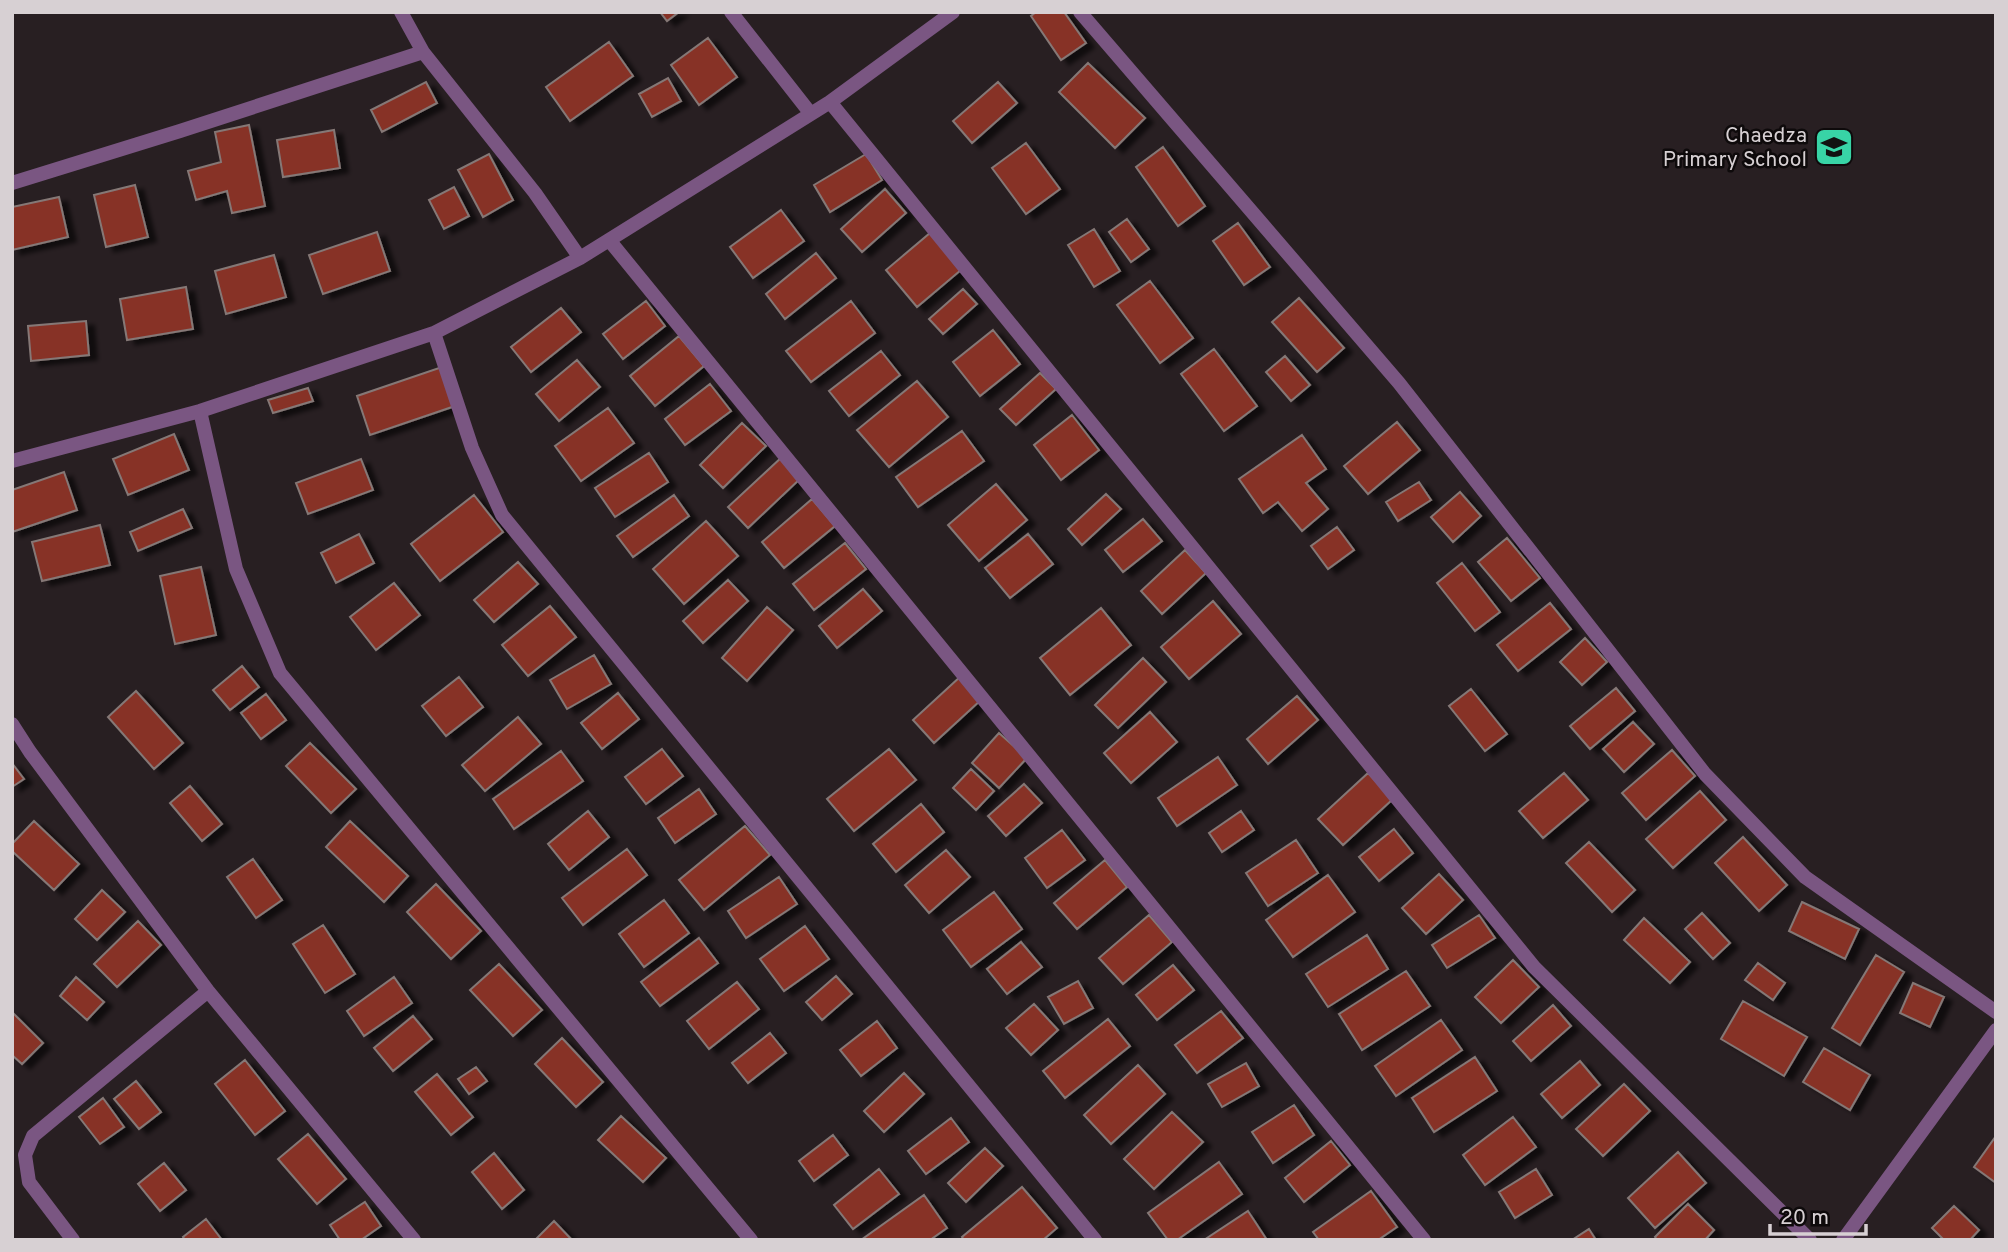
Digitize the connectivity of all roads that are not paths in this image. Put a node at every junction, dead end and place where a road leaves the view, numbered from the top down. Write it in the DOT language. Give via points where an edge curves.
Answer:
graph roads {
  1 [pos="401,12"];
  2 [pos="731,12"];
  3 [pos="953,12"];
  4 [pos="1080,12"];
  5 [pos="423,52"];
  6 [pos="830,102"];
  7 [pos="811,114"];
  8 [pos="12,183"];
  9 [pos="609,240"];
  10 [pos="580,258"];
  11 [pos="434,333"];
  12 [pos="200,411"];
  13 [pos="12,461"];
  14 [pos="12,724"];
  15 [pos="208,991"];
  16 [pos="1996,1012"];
  17 [pos="1996,1030"];
  18 [pos="73,1240"];
  19 [pos="414,1240"];
  20 [pos="751,1240"];
  21 [pos="1095,1240"];
  22 [pos="1424,1240"];
  23 [pos="1810,1240"];
  24 [pos="1843,1240"];
  1 -- 5 [label="street"];
  2 -- 7 [label="street"];
  3 -- 6 [label="street"];
  4 -- 16 [label="street" via="1399,383 1705,774 1805,877"];
  5 -- 8 [label="street"];
  5 -- 10 [label="street" via="535,193"];
  6 -- 7 [label="street"];
  6 -- 23 [label="street" via="1535,967"];
  7 -- 9 [label="street"];
  9 -- 10 [label="street"];
  9 -- 22 [label="street"];
  10 -- 11 [label="street"];
  11 -- 12 [label="street"];
  11 -- 21 [label="street" via="472,448 502,515"];
  12 -- 13 [label="street"];
  12 -- 20 [label="street" via="236,569 280,673"];
  14 -- 15 [label="street"];
  15 -- 18 [label="street" via="33,1136 25,1155 29,1182"];
  15 -- 19 [label="street"];
  17 -- 24 [label="street"];
}
